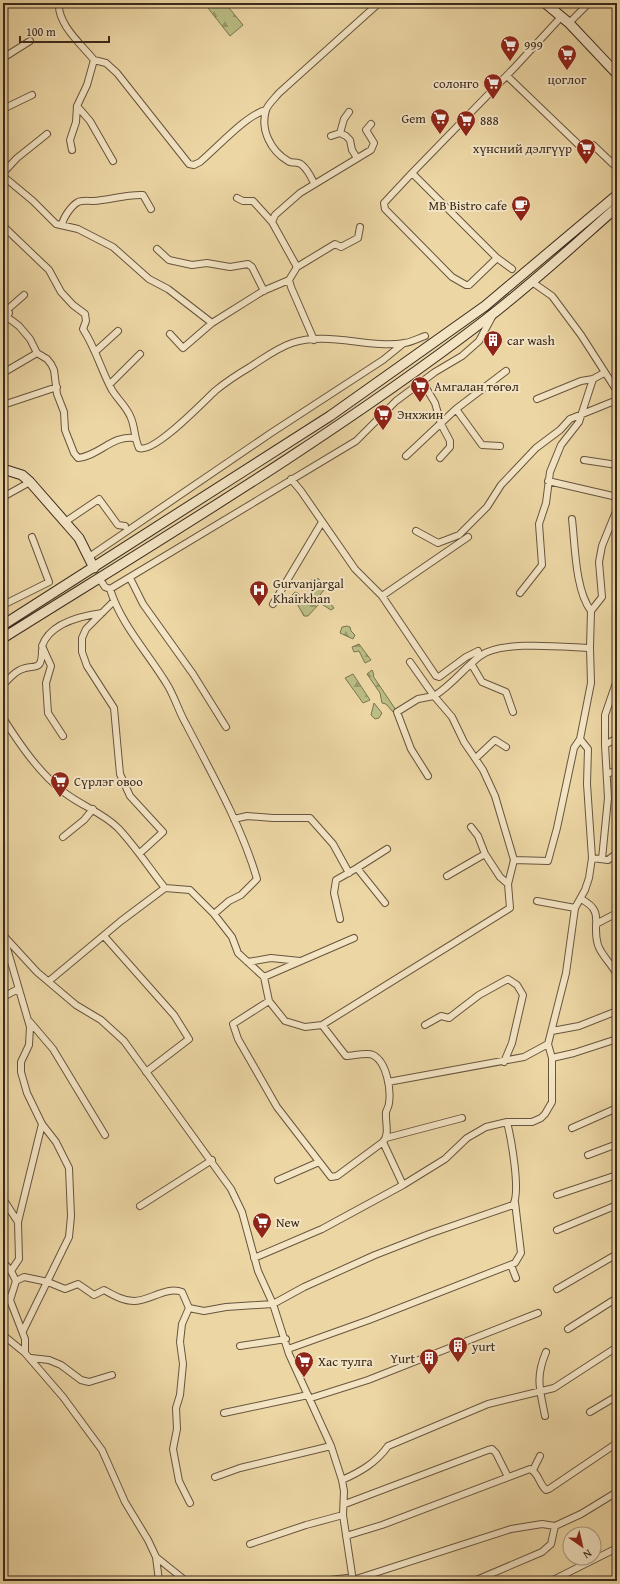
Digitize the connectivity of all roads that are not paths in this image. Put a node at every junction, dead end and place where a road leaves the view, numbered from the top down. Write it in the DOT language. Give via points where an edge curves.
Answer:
graph roads {
  1 [pos="59,3"];
  2 [pos="379,3"];
  3 [pos="545,3"];
  4 [pos="589,3"];
  5 [pos="562,16"];
  6 [pos="569,23"];
  7 [pos="30,41"];
  8 [pos="3,58"];
  9 [pos="94,60"];
  10 [pos="617,74"];
  11 [pos="507,76"];
  12 [pos="32,95"];
  13 [pos="77,106"];
  14 [pos="3,109"];
  15 [pos="266,110"];
  16 [pos="349,112"];
  17 [pos="371,124"];
  18 [pos="340,133"];
  19 [pos="47,134"];
  20 [pos="331,136"];
  21 [pos="72,150"];
  22 [pos="357,158"];
  23 [pos="113,161"];
  24 [pos="613,164"];
  25 [pos="412,173"];
  26 [pos="3,174"];
  27 [pos="314,183"];
  28 [pos="617,195"];
  29 [pos="237,198"];
  30 [pos="617,207"];
  31 [pos="151,209"];
  32 [pos="272,222"];
  33 [pos="62,225"];
  34 [pos="3,226"];
  35 [pos="360,227"];
  36 [pos="157,249"];
  37 [pos="497,258"];
  38 [pos="297,267"];
  39 [pos="512,269"];
  40 [pos="289,280"];
  41 [pos="532,282"];
  42 [pos="264,291"];
  43 [pos="24,295"];
  44 [pos="494,313"];
  45 [pos="5,318"];
  46 [pos="212,323"];
  47 [pos="118,331"];
  48 [pos="170,334"];
  49 [pos="425,336"];
  50 [pos="314,340"];
  51 [pos="404,343"];
  52 [pos="96,351"];
  53 [pos="37,353"];
  54 [pos="140,354"];
  55 [pos="506,371"];
  56 [pos="3,373"];
  57 [pos="604,373"];
  58 [pos="593,378"];
  59 [pos="422,381"];
  60 [pos="110,384"];
  61 [pos="57,387"];
  62 [pos="617,391"];
  63 [pos="537,399"];
  64 [pos="617,400"];
  65 [pos="3,405"];
  66 [pos="456,409"];
  67 [pos="582,413"];
  68 [pos="441,424"];
  69 [pos="134,438"];
  70 [pos="500,446"];
  71 [pos="406,456"];
  72 [pos="440,458"];
  73 [pos="584,460"];
  74 [pos="617,465"];
  75 [pos="3,469"];
  76 [pos="291,479"];
  77 [pos="548,481"];
  78 [pos="30,482"];
  79 [pos="3,497"];
  80 [pos="617,497"];
  81 [pos="617,509"];
  82 [pos="572,519"];
  83 [pos="64,522"];
  84 [pos="322,522"];
  85 [pos="125,526"];
  86 [pos="416,531"];
  87 [pos="32,537"];
  88 [pos="468,537"];
  89 [pos="89,557"];
  90 [pos="94,568"];
  91 [pos="99,578"];
  92 [pos="130,578"];
  93 [pos="110,589"];
  94 [pos="520,593"];
  95 [pos="382,596"];
  96 [pos="114,601"];
  97 [pos="273,604"];
  98 [pos="3,605"];
  99 [pos="591,611"];
  100 [pos="102,613"];
  101 [pos="3,625"];
  102 [pos="3,638"];
  103 [pos="42,646"];
  104 [pos="590,648"];
  105 [pos="478,651"];
  106 [pos="410,662"];
  107 [pos="472,665"];
  108 [pos="617,680"];
  109 [pos="3,685"];
  110 [pos="434,696"];
  111 [pos="513,712"];
  112 [pos="3,718"];
  113 [pos="226,727"];
  114 [pos="63,736"];
  115 [pos="617,738"];
  116 [pos="580,739"];
  117 [pos="605,745"];
  118 [pos="506,747"];
  119 [pos="476,758"];
  120 [pos="617,770"];
  121 [pos="608,774"];
  122 [pos="428,776"];
  123 [pos="92,810"];
  124 [pos="234,819"];
  125 [pos="471,827"];
  126 [pos="63,837"];
  127 [pos="387,849"];
  128 [pos="140,853"];
  129 [pos="617,853"];
  130 [pos="485,854"];
  131 [pos="592,858"];
  132 [pos="602,859"];
  133 [pos="514,860"];
  134 [pos="357,868"];
  135 [pos="348,873"];
  136 [pos="447,876"];
  137 [pos="508,884"];
  138 [pos="165,888"];
  139 [pos="581,899"];
  140 [pos="537,901"];
  141 [pos="385,903"];
  142 [pos="575,908"];
  143 [pos="617,913"];
  144 [pos="214,914"];
  145 [pos="340,920"];
  146 [pos="596,924"];
  147 [pos="3,935"];
  148 [pos="104,936"];
  149 [pos="354,938"];
  150 [pos="301,961"];
  151 [pos="248,962"];
  152 [pos="615,967"];
  153 [pos="617,974"];
  154 [pos="264,977"];
  155 [pos="49,981"];
  156 [pos="18,989"];
  157 [pos="3,997"];
  158 [pos="269,1001"];
  159 [pos="617,1011"];
  160 [pos="28,1021"];
  161 [pos="322,1025"];
  162 [pos="425,1025"];
  163 [pos="552,1031"];
  164 [pos="617,1039"];
  165 [pos="548,1044"];
  166 [pos="552,1058"];
  167 [pos="504,1062"];
  168 [pos="146,1072"];
  169 [pos="388,1082"];
  170 [pos="617,1108"];
  171 [pos="462,1118"];
  172 [pos="507,1122"];
  173 [pos="42,1124"];
  174 [pos="572,1128"];
  175 [pos="105,1135"];
  176 [pos="385,1140"];
  177 [pos="617,1144"];
  178 [pos="588,1155"];
  179 [pos="212,1160"];
  180 [pos="319,1162"];
  181 [pos="617,1175"];
  182 [pos="278,1180"];
  183 [pos="403,1185"];
  184 [pos="557,1195"];
  185 [pos="3,1199"];
  186 [pos="515,1202"];
  187 [pos="617,1205"];
  188 [pos="140,1206"];
  189 [pos="18,1222"];
  190 [pos="557,1230"];
  191 [pos="617,1254"];
  192 [pos="254,1258"];
  193 [pos="3,1262"];
  194 [pos="512,1265"];
  195 [pos="11,1271"];
  196 [pos="516,1278"];
  197 [pos="16,1281"];
  198 [pos="48,1282"];
  199 [pos="557,1289"];
  200 [pos="3,1293"];
  201 [pos="617,1298"];
  202 [pos="10,1300"];
  203 [pos="273,1304"];
  204 [pos="189,1308"];
  205 [pos="538,1313"];
  206 [pos="568,1329"];
  207 [pos="22,1331"];
  208 [pos="3,1335"];
  209 [pos="286,1339"];
  210 [pos="240,1346"];
  211 [pos="617,1347"];
  212 [pos="288,1349"];
  213 [pos="546,1352"];
  214 [pos="25,1353"];
  215 [pos="30,1358"];
  216 [pos="112,1375"];
  217 [pos="540,1392"];
  218 [pos="617,1396"];
  219 [pos="309,1397"];
  220 [pos="590,1412"];
  221 [pos="224,1413"];
  222 [pos="545,1416"];
  223 [pos="617,1443"];
  224 [pos="331,1446"];
  225 [pos="540,1456"];
  226 [pos="533,1470"];
  227 [pos="215,1477"];
  228 [pos="508,1477"];
  229 [pos="342,1480"];
  230 [pos="617,1492"];
  231 [pos="190,1503"];
  232 [pos="345,1504"];
  233 [pos="343,1516"];
  234 [pos="555,1526"];
  235 [pos="346,1536"];
  236 [pos="250,1544"];
  237 [pos="617,1548"];
  238 [pos="156,1557"];
  239 [pos="159,1581"];
  240 [pos="186,1581"];
  241 [pos="321,1581"];
  242 [pos="353,1581"];
  243 [pos="474,1581"];
  244 [pos="551,1581"];
  1 -- 9 [label="street" via="58,10 64,22"];
  2 -- 15 [label="street" via="279,93"];
  3 -- 5 [label="main road"];
  4 -- 6 [label="street"];
  5 -- 6 [label="main road"];
  5 -- 11 [label="street"];
  6 -- 10 [label="main road"];
  7 -- 8 [label="street"];
  9 -- 13 [label="street" via="87,85"];
  9 -- 15 [label="street" via="106,63 117,73 188,164 200,162 249,119"];
  11 -- 24 [label="street" via="581,147 594,145"];
  11 -- 25 [label="street"];
  12 -- 14 [label="street"];
  13 -- 21 [label="street" via="76,122 70,140"];
  13 -- 23 [label="street" via="90,121"];
  15 -- 27 [label="street" via="267,140 285,160 300,163"];
  16 -- 18 [label="street"];
  17 -- 22 [label="street" via="366,130 374,143 370,150"];
  18 -- 20 [label="street"];
  18 -- 22 [label="street" via="350,140"];
  19 -- 26 [label="street" via="17,158"];
  22 -- 27 [label="street"];
  25 -- 37 [label="street"];
  25 -- 37 [label="street" via="384,203 385,209 452,277 469,285"];
  26 -- 33 [label="street" via="56,224"];
  27 -- 32 [label="street" via="275,215"];
  28 -- 90 [label="main road" via="457,327 330,416"];
  29 -- 32 [label="street" via="253,201"];
  30 -- 41 [label="main road"];
  31 -- 33 [label="street" via="143,196 135,195 109,200 82,201 74,205"];
  32 -- 38 [label="street"];
  33 -- 46 [label="street" via="78,229 113,247 150,279 168,289"];
  34 -- 52 [label="street" via="49,270 61,292 85,314 83,329"];
  35 -- 38 [label="street" via="358,238 341,247 335,244"];
  36 -- 42 [label="street" via="169,260 192,265 207,263 230,268 248,264"];
  37 -- 39 [label="street"];
  38 -- 40 [label="street"];
  40 -- 42 [label="street"];
  40 -- 50 [label="street"];
  41 -- 44 [label="main road"];
  41 -- 57 [label="street" via="552,296 581,335"];
  42 -- 46 [label="street"];
  43 -- 45 [label="street" via="8,309 9,313"];
  44 -- 59 [label="street" via="479,341 462,356"];
  44 -- 91 [label="main road" via="336,428"];
  45 -- 53 [label="street" via="19,326"];
  46 -- 48 [label="street" via="183,348"];
  47 -- 52 [label="street"];
  49 -- 51 [label="street"];
  50 -- 51 [label="street"];
  50 -- 69 [label="street" via="293,342 238,374 216,390 178,427 148,447 139,448"];
  51 -- 89 [label="street" via="383,360"];
  52 -- 60 [label="street"];
  53 -- 56 [label="street"];
  53 -- 61 [label="street" via="51,364"];
  54 -- 60 [label="street"];
  55 -- 66 [label="street"];
  57 -- 58 [label="street"];
  57 -- 62 [label="street"];
  58 -- 63 [label="street"];
  58 -- 67 [label="street"];
  59 -- 68 [label="street" via="435,403"];
  59 -- 76 [label="street" via="396,401 356,440"];
  60 -- 69 [label="street" via="128,410"];
  61 -- 65 [label="street"];
  61 -- 69 [label="street" via="64,412 65,430 78,458 85,457 120,438"];
  64 -- 67 [label="street"];
  66 -- 68 [label="street"];
  66 -- 70 [label="street" via="482,445"];
  67 -- 77 [label="street" via="575,429 558,451"];
  67 -- 86 [label="street" via="570,419 536,448 501,485 487,507 459,535 438,543"];
  68 -- 71 [label="street"];
  68 -- 72 [label="street" via="451,444"];
  73 -- 74 [label="street"];
  75 -- 78 [label="main road" via="22,475"];
  76 -- 84 [label="street"];
  76 -- 92 [label="street"];
  77 -- 80 [label="street"];
  77 -- 94 [label="street" via="546,502 539,524 542,565"];
  78 -- 79 [label="street"];
  78 -- 83 [label="main road"];
  81 -- 99 [label="street" via="602,546 599,562 602,597"];
  82 -- 99 [label="street" via="578,576 586,605"];
  83 -- 85 [label="street" via="99,499 118,525"];
  83 -- 89 [label="main road" via="79,538"];
  84 -- 95 [label="street" via="355,569"];
  84 -- 97 [label="street"];
  87 -- 98 [label="street" via="49,582"];
  88 -- 95 [label="street"];
  89 -- 90 [label="main road"];
  90 -- 101 [label="main road"];
  91 -- 93 [label="street" via="105,587"];
  91 -- 102 [label="main road"];
  92 -- 93 [label="street"];
  92 -- 113 [label="street" via="143,604 193,674"];
  93 -- 96 [label="street"];
  95 -- 105 [label="street" via="436,676 439,677"];
  96 -- 100 [label="street"];
  96 -- 124 [label="street" via="168,687"];
  99 -- 104 [label="street"];
  100 -- 103 [label="street" via="64,623 45,637"];
  100 -- 128 [label="street" via="86,629 82,638 82,652 87,666 114,708 120,774 130,796 163,832"];
  103 -- 109 [label="street" via="42,659 39,664 33,668 18,670"];
  103 -- 114 [label="street" via="50,666 46,683 48,713"];
  104 -- 107 [label="street" via="506,647 481,655"];
  104 -- 116 [label="street" via="592,683"];
  106 -- 110 [label="street"];
  107 -- 110 [label="street"];
  107 -- 111 [label="street" via="482,682 506,692"];
  108 -- 117 [label="street" via="605,715"];
  110 -- 119 [label="street" via="452,717 464,742"];
  110 -- 122 [label="street" via="418,699 397,712 397,718 411,749"];
  112 -- 123 [label="street" via="21,745 50,779 65,793"];
  115 -- 117 [label="street"];
  116 -- 131 [label="street" via="588,749 587,784"];
  116 -- 133 [label="street" via="574,748 548,861"];
  117 -- 121 [label="street"];
  118 -- 119 [label="street" via="495,740"];
  119 -- 133 [label="street" via="495,796"];
  120 -- 121 [label="street"];
  121 -- 132 [label="street"];
  123 -- 126 [label="street"];
  123 -- 128 [label="street" via="113,824"];
  124 -- 135 [label="street" via="247,816 310,818 333,844"];
  124 -- 144 [label="street" via="257,879 241,895 229,900"];
  125 -- 130 [label="street" via="478,836"];
  127 -- 134 [label="street"];
  128 -- 138 [label="street"];
  129 -- 132 [label="street" via="608,860"];
  130 -- 136 [label="street"];
  130 -- 137 [label="street" via="500,877"];
  131 -- 132 [label="street"];
  131 -- 139 [label="street" via="589,878"];
  133 -- 137 [label="street"];
  134 -- 135 [label="street"];
  134 -- 141 [label="street"];
  135 -- 145 [label="street" via="336,880 334,893"];
  137 -- 161 [label="street" via="510,908"];
  138 -- 144 [label="street" via="190,890"];
  138 -- 148 [label="street"];
  139 -- 142 [label="street"];
  139 -- 146 [label="street" via="593,907 597,918"];
  140 -- 142 [label="street"];
  142 -- 163 [label="street" via="566,973"];
  143 -- 146 [label="street"];
  144 -- 151 [label="street" via="232,937 238,953"];
  146 -- 152 [label="street" via="594,928 598,946"];
  147 -- 155 [label="street" via="29,964"];
  147 -- 156 [label="street"];
  148 -- 155 [label="street"];
  148 -- 168 [label="street" via="174,1015 190,1039"];
  149 -- 150 [label="street"];
  150 -- 151 [label="street" via="270,958"];
  150 -- 154 [label="street"];
  151 -- 154 [label="street"];
  152 -- 153 [label="street"];
  154 -- 158 [label="street"];
  155 -- 168 [label="street" via="76,1005 113,1030"];
  156 -- 157 [label="street"];
  156 -- 160 [label="street"];
  158 -- 161 [label="street" via="285,1021 305,1027"];
  158 -- 180 [label="street" via="234,1024 238,1039 277,1107"];
  159 -- 163 [label="street" via="579,1026"];
  160 -- 173 [label="street" via="29,1045 21,1062 21,1072 27,1093"];
  160 -- 175 [label="street" via="53,1049"];
  161 -- 169 [label="street" via="346,1056 372,1054 380,1060"];
  162 -- 167 [label="street" via="441,1016 449,1018 479,995 508,979 517,985 523,995 512,1043"];
  163 -- 165 [label="street"];
  164 -- 166 [label="street"];
  165 -- 166 [label="street"];
  165 -- 167 [label="street" via="524,1057"];
  166 -- 172 [label="street" via="552,1102 548,1109 541,1118 532,1122"];
  167 -- 169 [label="street"];
  168 -- 179 [label="street"];
  169 -- 176 [label="street" via="389,1103 386,1112"];
  170 -- 174 [label="street"];
  171 -- 176 [label="street"];
  172 -- 183 [label="street" via="486,1127 467,1138 445,1158"];
  172 -- 186 [label="street" via="514,1154"];
  173 -- 189 [label="street"];
  173 -- 198 [label="street" via="56,1142 70,1168 69,1237"];
  176 -- 180 [label="street" via="335,1178 331,1177"];
  176 -- 183 [label="street"];
  177 -- 178 [label="street"];
  179 -- 188 [label="street"];
  179 -- 192 [label="street" via="229,1185 242,1212"];
  180 -- 182 [label="street"];
  181 -- 184 [label="street"];
  183 -- 192 [label="street" via="322,1229"];
  185 -- 189 [label="street"];
  186 -- 194 [label="street" via="521,1253"];
  186 -- 203 [label="street" via="513,1205 375,1255"];
  187 -- 190 [label="street"];
  189 -- 195 [label="street" via="20,1259"];
  191 -- 199 [label="street"];
  192 -- 203 [label="street"];
  193 -- 195 [label="street"];
  194 -- 196 [label="street"];
  194 -- 212 [label="street"];
  195 -- 197 [label="street"];
  197 -- 198 [label="street" via="24,1277"];
  197 -- 202 [label="street"];
  198 -- 204 [label="street" via="65,1289 78,1284 94,1295 104,1290 134,1301 175,1289 182,1292"];
  198 -- 207 [label="street"];
  200 -- 202 [label="street"];
  201 -- 206 [label="street"];
  202 -- 207 [label="street"];
  203 -- 204 [label="street" via="204,1311"];
  203 -- 209 [label="street"];
  204 -- 231 [label="street" via="182,1324 180,1342 183,1364 173,1449 179,1481"];
  205 -- 219 [label="street" via="368,1380"];
  207 -- 214 [label="street"];
  208 -- 214 [label="street"];
  209 -- 210 [label="street"];
  209 -- 212 [label="street"];
  211 -- 217 [label="street" via="565,1382"];
  212 -- 219 [label="street"];
  213 -- 217 [label="street" via="539,1367"];
  214 -- 215 [label="street"];
  215 -- 216 [label="street" via="48,1360 61,1365 89,1382"];
  215 -- 238 [label="street" via="102,1450 125,1502"];
  217 -- 222 [label="street"];
  217 -- 229 [label="street" via="488,1404 388,1446 382,1455 363,1471"];
  218 -- 220 [label="street"];
  219 -- 221 [label="street"];
  219 -- 224 [label="street"];
  223 -- 226 [label="street" via="546,1490"];
  224 -- 227 [label="street" via="240,1468"];
  224 -- 229 [label="street"];
  225 -- 226 [label="street"];
  226 -- 228 [label="street"];
  228 -- 232 [label="street" via="496,1453 488,1450"];
  228 -- 235 [label="street" via="382,1526"];
  229 -- 232 [label="street"];
  230 -- 234 [label="street"];
  232 -- 233 [label="street"];
  233 -- 235 [label="street"];
  233 -- 236 [label="street" via="306,1525"];
  234 -- 242 [label="street" via="542,1524 512,1529"];
  234 -- 243 [label="street" via="551,1544 542,1552"];
  235 -- 242 [label="street"];
  237 -- 244 [label="street"];
  238 -- 239 [label="street"];
  238 -- 240 [label="street"];
  241 -- 242 [label="street" via="347,1578"];
}
